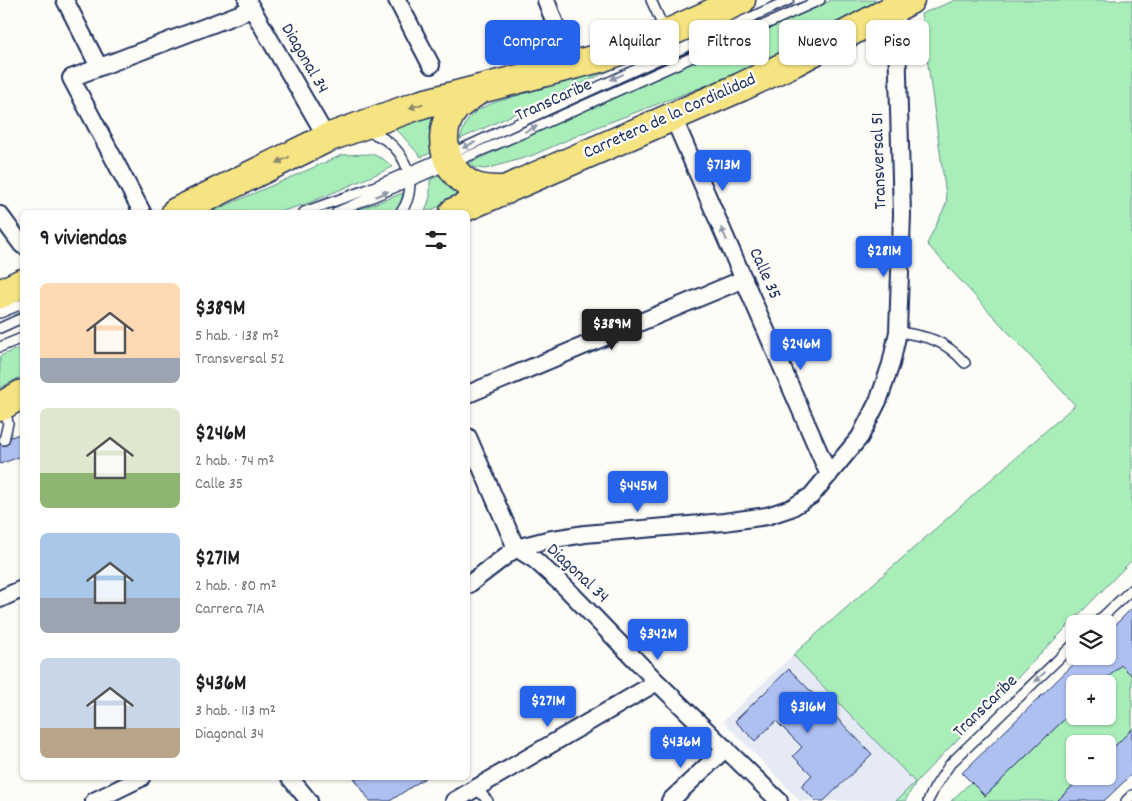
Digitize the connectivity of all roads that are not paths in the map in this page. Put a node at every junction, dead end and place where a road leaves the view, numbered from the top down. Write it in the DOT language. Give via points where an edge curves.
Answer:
graph roads {
  1 [pos="65,0"];
  2 [pos="397,0"];
  3 [pos="546,0"];
  4 [pos="651,0"];
  5 [pos="741,0"];
  6 [pos="789,0"];
  7 [pos="820,0"];
  8 [pos="903,3"];
  9 [pos="250,4"];
  10 [pos="660,20"];
  11 [pos="679,28"];
  12 [pos="590,61"];
  13 [pos="431,65"];
  14 [pos="571,66"];
  15 [pos="99,67"];
  16 [pos="480,88"];
  17 [pos="673,117"];
  18 [pos="327,138"];
  19 [pos="448,160"];
  20 [pos="409,176"];
  21 [pos="506,190"];
  22 [pos="141,210"];
  23 [pos="180,210"];
  24 [pos="310,210"];
  25 [pos="341,210"];
  26 [pos="402,210"];
  27 [pos="459,210"];
  28 [pos="0,215"];
  29 [pos="20,243"];
  30 [pos="744,279"];
  31 [pos="20,284"];
  32 [pos="0,294"];
  33 [pos="20,305"];
  34 [pos="0,313"];
  35 [pos="20,319"];
  36 [pos="0,328"];
  37 [pos="898,332"];
  38 [pos="20,339"];
  39 [pos="0,347"];
  40 [pos="964,363"];
  41 [pos="470,393"];
  42 [pos="12,401"];
  43 [pos="4,440"];
  44 [pos="470,442"];
  45 [pos="830,475"];
  46 [pos="516,548"];
  47 [pos="470,583"];
  48 [pos="1132,588"];
  49 [pos="20,590"];
  50 [pos="0,599"];
  51 [pos="1104,615"];
  52 [pos="1066,652"];
  53 [pos="657,682"];
  54 [pos="726,748"];
  55 [pos="137,780"];
  56 [pos="292,780"];
  57 [pos="482,795"];
  58 [pos="1132,795"];
  59 [pos="94,801"];
  60 [pos="309,801"];
  61 [pos="454,801"];
  62 [pos="670,801"];
  63 [pos="779,801"];
  64 [pos="928,801"];
  65 [pos="1126,801"];
  1 -- 15 [label="street"];
  2 -- 13 [label="street"];
  3 -- 14 [label="street"];
  4 -- 10 [label="lane"];
  5 -- 11 [label="highway"];
  6 -- 19 [label="lane, TransCaribe, one-way"];
  19 -- 7 [label="lane, TransCaribe, one-way"];
  8 -- 17 [label="highway, Carretera de la Cordialidad" via="794,62"];
  8 -- 37 [label="street, Transversal 51"];
  9 -- 15 [label="street"];
  9 -- 18 [label="street, Diagonal 34"];
  12 -- 14 [label="highway"];
  14 -- 16 [label="highway"];
  15 -- 22 [label="street" via="70,78"];
  16 -- 18 [label="highway, one-way" via="393,113"];
  16 -- 19 [label="highway" via="455,108 447,123 444,139"];
  17 -- 21 [label="highway, Carretera de la Cordialidad"];
  30 -- 17 [label="street, Calle 35, one-way"];
  18 -- 20 [label="lane" via="355,130 374,134 391,143 404,158"];
  18 -- 23 [label="highway, one-way"];
  19 -- 20 [label="lane, TransCaribe"];
  19 -- 21 [label="highway" via="459,177 472,185 486,190"];
  20 -- 24 [label="lane, TransCaribe"];
  25 -- 20 [label="lane, TransCaribe, one-way"];
  20 -- 26 [label="lane" via="407,204"];
  21 -- 27 [label="highway, Carretera de la Cordialidad"];
  28 -- 29 [label="street"];
  30 -- 41 [label="street"];
  30 -- 45 [label="street, Calle 35"];
  31 -- 32 [label="highway"];
  33 -- 34 [label="lane"];
  35 -- 36 [label="lane"];
  37 -- 40 [label="lane" via="936,340"];
  37 -- 45 [label="street, Transversal 51" via="879,399 860,437"];
  38 -- 39 [label="lane"];
  42 -- 43 [label="lane"];
  44 -- 46 [label="street"];
  45 -- 46 [label="street, Transversal 51" via="811,496 791,508 767,516 585,534"];
  46 -- 47 [label="street, Transversal 51"];
  46 -- 53 [label="street, Diagonal 34" via="565,587"];
  48 -- 51 [label="lane"];
  49 -- 50 [label="street"];
  52 -- 64 [label="lane, TransCaribe, one-way" via="950,764"];
  53 -- 54 [label="street, Diagonal 34"];
  53 -- 57 [label="street"];
  54 -- 62 [label="street"];
  54 -- 63 [label="street, Diagonal 34"];
  55 -- 59 [label="street"];
  56 -- 60 [label="street"];
  57 -- 61 [label="street"];
  58 -- 65 [label="lane"];
}
